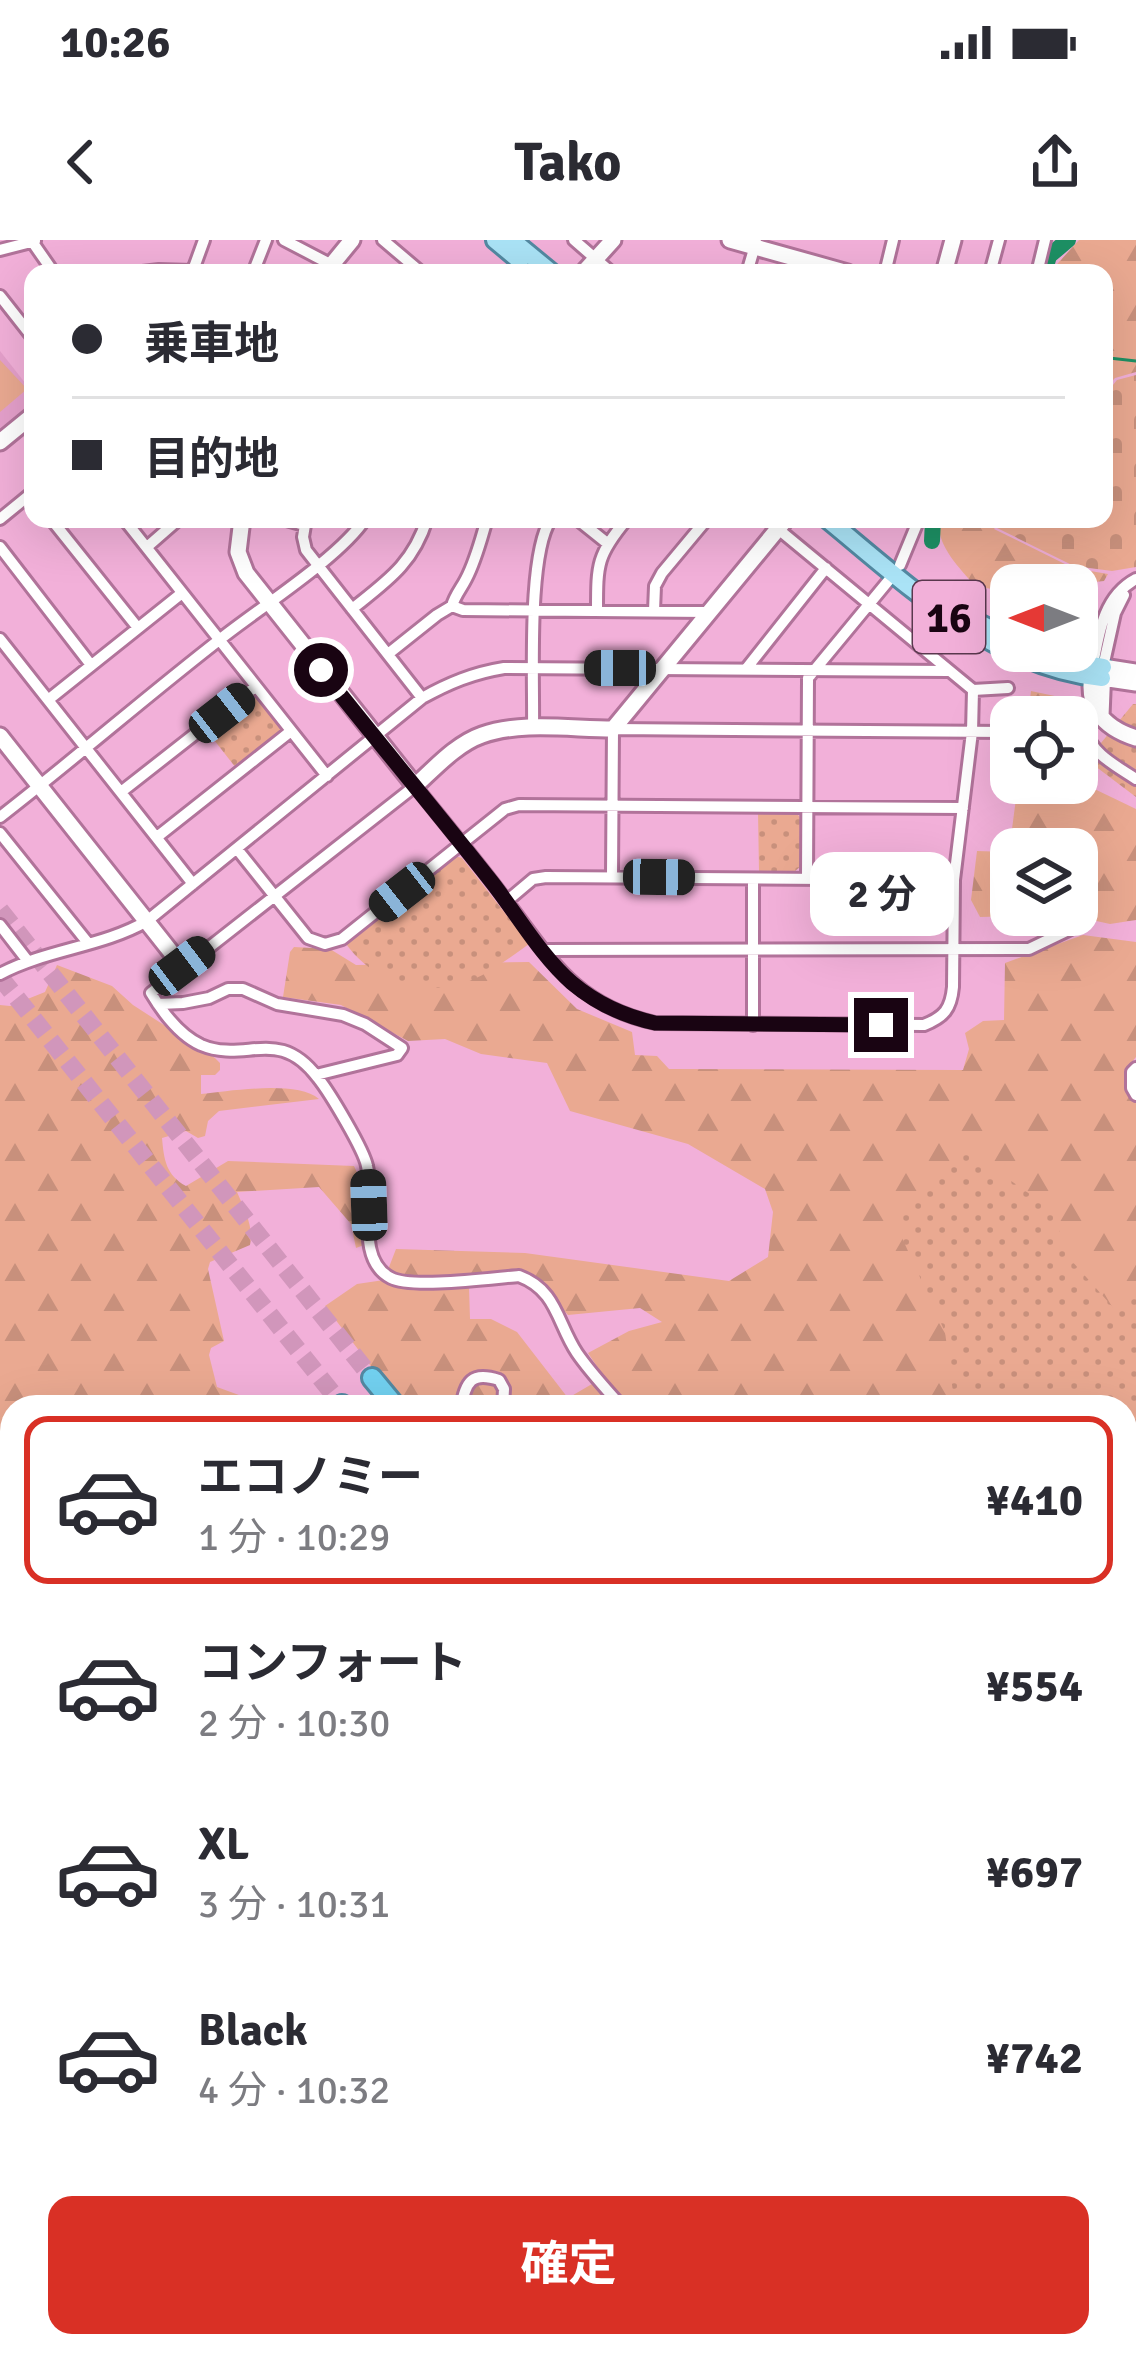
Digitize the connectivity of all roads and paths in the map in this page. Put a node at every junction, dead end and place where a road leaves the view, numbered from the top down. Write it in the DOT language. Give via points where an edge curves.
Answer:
graph roads {
  1 [pos="33,240"];
  2 [pos="284,240"];
  3 [pos="352,240"];
  4 [pos="382,240"];
  5 [pos="495,240"];
  6 [pos="512,240"];
  7 [pos="574,240"];
  8 [pos="613,240"];
  9 [pos="730,240"];
  10 [pos="756,244"];
  11 [pos="0,250"];
  12 [pos="596,260"];
  13 [pos="320,264"];
  14 [pos="331,264"];
  15 [pos="406,264"];
  16 [pos="524,264"];
  17 [pos="541,264"];
  18 [pos="592,264"];
  19 [pos="601,264"];
  20 [pos="819,264"];
  21 [pos="0,296"];
  22 [pos="24,327"];
  23 [pos="24,422"];
  24 [pos="0,442"];
  25 [pos="24,500"];
  26 [pos="0,519"];
  27 [pos="58,528"];
  28 [pos="131,528"];
  29 [pos="169,528"];
  30 [pos="241,528"];
  31 [pos="304,528"];
  32 [pos="358,528"];
  33 [pos="424,528"];
  34 [pos="484,528"];
  35 [pos="545,528"];
  36 [pos="589,528"];
  37 [pos="620,528"];
  38 [pos="700,528"];
  39 [pos="773,528"];
  40 [pos="783,528"];
  41 [pos="839,528"];
  42 [pos="853,528"];
  43 [pos="912,528"];
  44 [pos="607,543"];
  45 [pos="0,547"];
  46 [pos="147,547"];
  47 [pos="316,565"];
  48 [pos="826,568"];
  49 [pos="897,570"];
  50 [pos="1136,582"];
  51 [pos="182,593"];
  52 [pos="267,603"];
  53 [pos="872,605"];
  54 [pos="452,606"];
  55 [pos="352,609"];
  56 [pos="536,610"];
  57 [pos="597,610"];
  58 [pos="654,611"];
  59 [pos="710,612"];
  60 [pos="138,628"];
  61 [pos="990,628"];
  62 [pos="218,640"];
  63 [pos="990,643"];
  64 [pos="2,644"];
  65 [pos="388,654"];
  66 [pos="92,665"];
  67 [pos="1098,665"];
  68 [pos="535,668"];
  69 [pos="663,668"];
  70 [pos="746,668"];
  71 [pos="815,669"];
  72 [pos="948,671"];
  73 [pos="1097,672"];
  74 [pos="1098,672"];
  75 [pos="1136,672"];
  76 [pos="1136,683"];
  77 [pos="255,687"];
  78 [pos="1008,688"];
  79 [pos="973,691"];
  80 [pos="422,698"];
  81 [pos="48,700"];
  82 [pos="1101,716"];
  83 [pos="533,729"];
  84 [pos="613,729"];
  85 [pos="807,730"];
  86 [pos="291,731"];
  87 [pos="972,732"];
  88 [pos="990,732"];
  89 [pos="0,736"];
  90 [pos="374,737"];
  91 [pos="1136,738"];
  92 [pos="86,748"];
  93 [pos="327,776"];
  94 [pos="1136,779"];
  95 [pos="40,786"];
  96 [pos="415,786"];
  97 [pos="121,792"];
  98 [pos="610,805"];
  99 [pos="806,807"];
  100 [pos="963,808"];
  101 [pos="0,817"];
  102 [pos="0,833"];
  103 [pos="157,838"];
  104 [pos="462,844"];
  105 [pos="237,849"];
  106 [pos="612,876"];
  107 [pos="807,878"];
  108 [pos="753,879"];
  109 [pos="954,880"];
  110 [pos="194,884"];
  111 [pos="275,896"];
  112 [pos="507,901"];
  113 [pos="147,921"];
  114 [pos="0,926"];
  115 [pos="1056,936"];
  116 [pos="88,943"];
  117 [pos="543,950"];
  118 [pos="753,950"];
  119 [pos="955,950"];
  120 [pos="27,960"];
  121 [pos="182,966"];
  122 [pos="0,974"];
  123 [pos="158,1004"];
  124 [pos="753,1025"];
  125 [pos="1136,1068"];
  126 [pos="316,1075"];
  127 [pos="1136,1096"];
  128 [pos="373,1378"];
  129 [pos="386,1395"];
  130 [pos="465,1395"];
  131 [pos="504,1395"];
  132 [pos="612,1395"];
  1 -- 11 [label="street"];
  2 -- 13 [label="street"];
  3 -- 14 [label="street"];
  4 -- 15 [label="street"];
  5 -- 16 [label="main road"];
  6 -- 17 [label="main road"];
  7 -- 12 [label="street"];
  8 -- 12 [label="street"];
  9 -- 10 [label="street"];
  10 -- 20 [label="street"];
  12 -- 18 [label="street"];
  12 -- 19 [label="street"];
  21 -- 22 [label="street"];
  23 -- 24 [label="street"];
  25 -- 26 [label="street"];
  27 -- 60 [label="street"];
  28 -- 46 [label="street"];
  29 -- 46 [label="street"];
  30 -- 52 [label="street" via="238,552"];
  31 -- 47 [label="street"];
  32 -- 47 [label="street"];
  33 -- 55 [label="street" via="397,573"];
  34 -- 54 [label="street"];
  35 -- 56 [label="street"];
  36 -- 44 [label="street"];
  37 -- 44 [label="street"];
  38 -- 58 [label="street" via="662,573"];
  39 -- 59 [label="street"];
  40 -- 48 [label="street"];
  41 -- 49 [label="main road, 16"];
  42 -- 49 [label="main road, 16"];
  43 -- 49 [label="street"];
  44 -- 57 [label="street"];
  45 -- 66 [label="street"];
  46 -- 51 [label="street"];
  47 -- 52 [label="street"];
  47 -- 55 [label="street"];
  48 -- 53 [label="street"];
  48 -- 70 [label="street"];
  49 -- 53 [label="street"];
  49 -- 61 [label="main road, 16"];
  49 -- 63 [label="main road, 16" via="926,601"];
  50 -- 67 [label="street" via="1106,610"];
  51 -- 60 [label="street"];
  51 -- 62 [label="street"];
  52 -- 62 [label="street"];
  52 -- 90 [label="street"];
  53 -- 71 [label="street"];
  53 -- 72 [label="street"];
  54 -- 56 [label="street"];
  54 -- 65 [label="street"];
  55 -- 65 [label="street"];
  56 -- 57 [label="street"];
  56 -- 68 [label="street"];
  57 -- 58 [label="street"];
  58 -- 59 [label="street"];
  59 -- 69 [label="street"];
  60 -- 66 [label="street"];
  62 -- 77 [label="street"];
  62 -- 92 [label="street"];
  64 -- 81 [label="street"];
  65 -- 80 [label="street"];
  66 -- 81 [label="street"];
  68 -- 69 [label="street"];
  68 -- 80 [label="street" via="478,672"];
  68 -- 83 [label="street"];
  69 -- 70 [label="street"];
  69 -- 84 [label="street"];
  70 -- 71 [label="street"];
  71 -- 72 [label="street"];
  71 -- 85 [label="street"];
  72 -- 79 [label="street"];
  73 -- 76 [label="street"];
  73 -- 82 [label="street" via="1093,706"];
  74 -- 75 [label="street"];
  77 -- 86 [label="street"];
  77 -- 97 [label="street"];
  78 -- 79 [label="street"];
  79 -- 87 [label="street"];
  80 -- 90 [label="street"];
  81 -- 92 [label="street"];
  82 -- 91 [label="street"];
  82 -- 94 [label="street" via="1084,729 1086,737"];
  83 -- 84 [label="street"];
  83 -- 96 [label="street" via="478,736"];
  84 -- 85 [label="street"];
  84 -- 98 [label="street"];
  85 -- 87 [label="street"];
  85 -- 99 [label="street"];
  86 -- 93 [label="street"];
  86 -- 103 [label="street"];
  87 -- 88 [label="street"];
  87 -- 100 [label="street"];
  89 -- 95 [label="street"];
  90 -- 93 [label="street"];
  90 -- 96 [label="street"];
  92 -- 95 [label="street"];
  92 -- 97 [label="street"];
  93 -- 105 [label="street"];
  95 -- 101 [label="street"];
  95 -- 113 [label="street"];
  96 -- 104 [label="street"];
  96 -- 111 [label="street"];
  97 -- 103 [label="street"];
  98 -- 99 [label="street"];
  98 -- 104 [label="street" via="519,805"];
  98 -- 106 [label="street"];
  99 -- 100 [label="street"];
  99 -- 107 [label="street"];
  100 -- 109 [label="street"];
  102 -- 116 [label="street"];
  103 -- 110 [label="street"];
  104 -- 111 [label="street" via="326,944 308,938"];
  104 -- 112 [label="street"];
  105 -- 110 [label="street"];
  105 -- 111 [label="street"];
  106 -- 108 [label="street"];
  106 -- 112 [label="street" via="533,879"];
  107 -- 108 [label="street"];
  107 -- 109 [label="street"];
  108 -- 118 [label="street"];
  109 -- 119 [label="street"];
  110 -- 113 [label="street"];
  111 -- 121 [label="street"];
  112 -- 117 [label="street"];
  113 -- 116 [label="street"];
  113 -- 121 [label="street"];
  114 -- 120 [label="street"];
  115 -- 119 [label="street" via="1029,949"];
  116 -- 120 [label="street"];
  117 -- 118 [label="street"];
  117 -- 124 [label="street" via="569,980 632,1018"];
  118 -- 119 [label="street"];
  118 -- 124 [label="street"];
  119 -- 124 [label="street" via="952,1004 924,1025"];
  120 -- 122 [label="street"];
  121 -- 123 [label="street" via="151,993"];
  123 -- 126 [label="street" via="202,1046 281,1050"];
  123 -- 126 [label="street" via="243,989 343,1015 402,1048"];
  125 -- 127 [label="street"];
  126 -- 132 [label="street" via="367,1165 376,1265 392,1279 414,1282 536,1282"];
  128 -- 129 [label="highway"];
  130 -- 131 [label="street" via="469,1382 485,1377 499,1380"];
}
